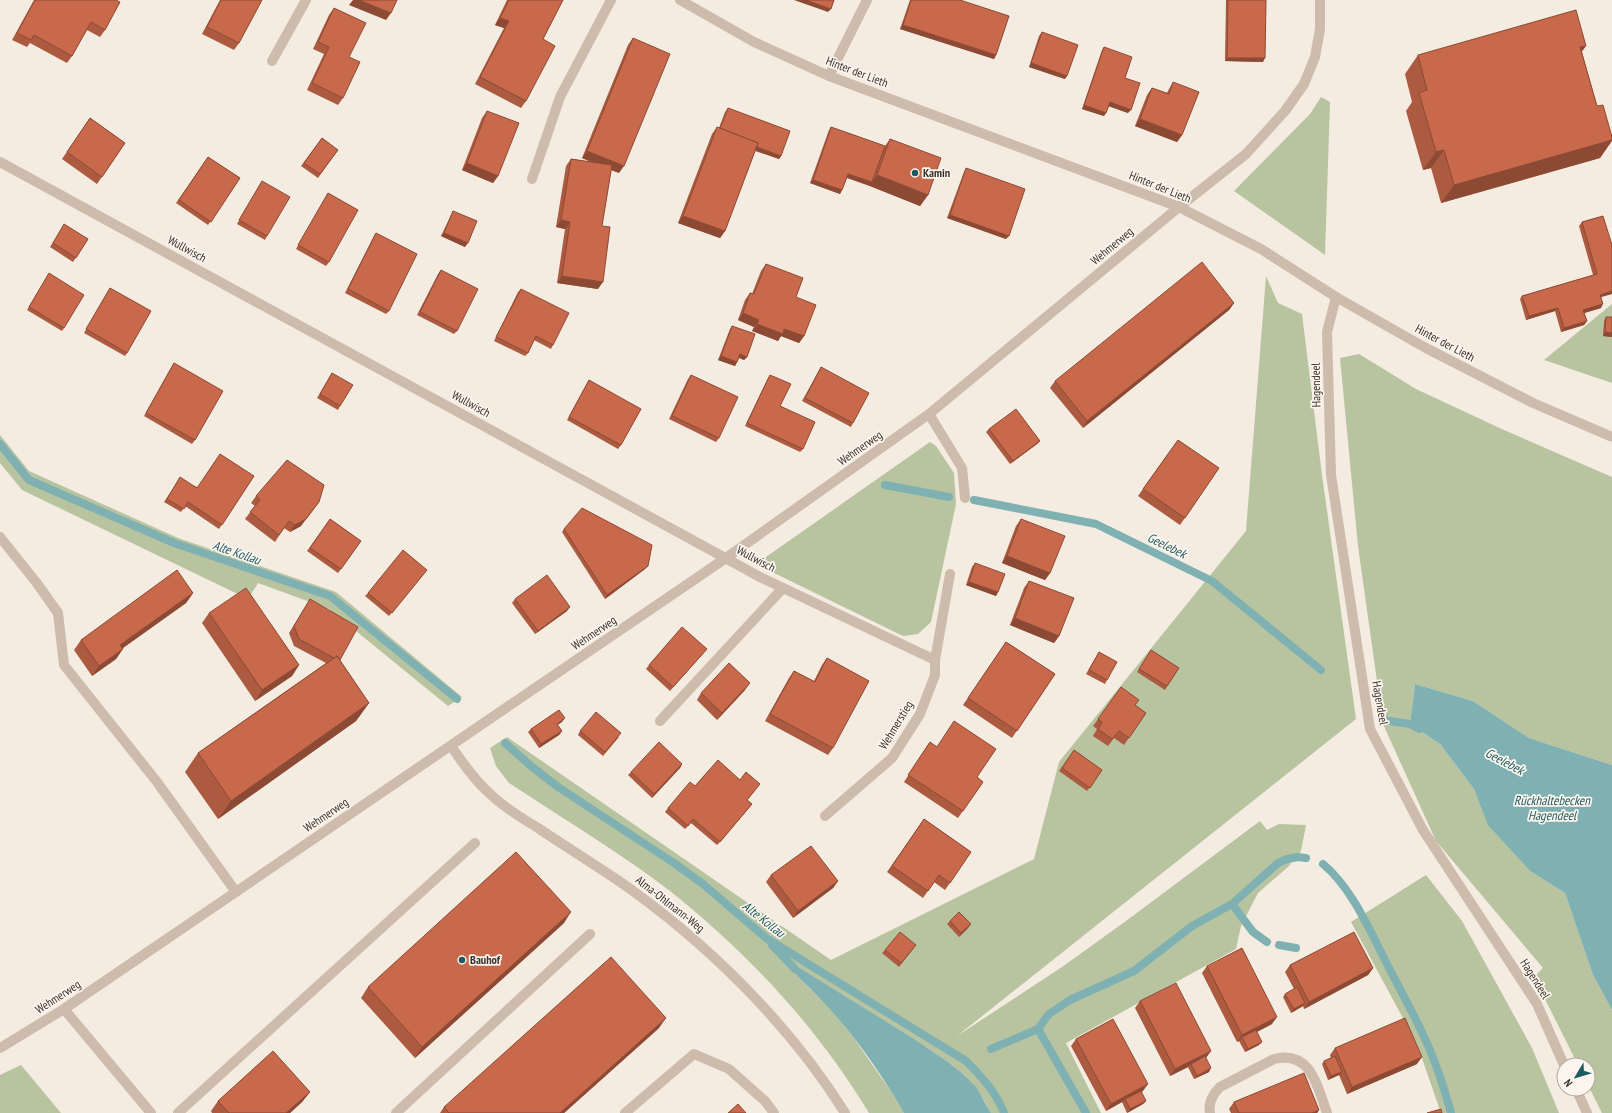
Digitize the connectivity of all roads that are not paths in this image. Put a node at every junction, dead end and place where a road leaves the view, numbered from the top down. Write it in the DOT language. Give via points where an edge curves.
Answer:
graph roads {
  1 [pos="306,0"];
  2 [pos="612,0"];
  3 [pos="680,0"];
  4 [pos="867,0"];
  5 [pos="1320,0"];
  6 [pos="272,61"];
  7 [pos="829,76"];
  8 [pos="0,162"];
  9 [pos="532,180"];
  10 [pos="1179,207"];
  11 [pos="1336,297"];
  12 [pos="930,414"];
  13 [pos="1612,437"];
  14 [pos="964,498"];
  15 [pos="0,537"];
  16 [pos="726,558"];
  17 [pos="950,574"];
  18 [pos="783,588"];
  19 [pos="935,660"];
  20 [pos="660,721"];
  21 [pos="451,746"];
  22 [pos="825,816"];
  23 [pos="475,843"];
  24 [pos="236,892"];
  25 [pos="590,934"];
  26 [pos="64,1009"];
  27 [pos="0,1048"];
  28 [pos="1560,1057"];
  29 [pos="1579,1097"];
  30 [pos="151,1113"];
  31 [pos="178,1113"];
  32 [pos="396,1113"];
  33 [pos="625,1113"];
  34 [pos="774,1113"];
  35 [pos="845,1113"];
  36 [pos="1210,1113"];
  37 [pos="1327,1113"];
  38 [pos="1586,1113"];
  1 -- 6 [label="street"];
  2 -- 9 [label="street" via="560,96"];
  3 -- 7 [label="street, Hinter der Lieth" via="754,42"];
  4 -- 7 [label="street"];
  5 -- 10 [label="street" via="1320,29 1315,57 1300,89 1284,112 1246,154"];
  7 -- 10 [label="street, Hinter der Lieth"];
  8 -- 16 [label="street, Wullwisch"];
  10 -- 11 [label="street, Hinter der Lieth" via="1261,249"];
  10 -- 12 [label="street, Wehmerweg"];
  11 -- 13 [label="street, Hinter der Lieth" via="1509,391"];
  11 -- 28 [label="street, Hagendeel" via="1327,332 1331,475 1370,729 1422,830 1537,1004"];
  12 -- 14 [label="street" via="962,468"];
  12 -- 16 [label="street, Wehmerweg"];
  15 -- 24 [label="street" via="58,613 64,665 157,782"];
  16 -- 18 [label="street, Wullwisch"];
  16 -- 21 [label="street, Wehmerweg"];
  17 -- 19 [label="street, Wehmerstieg"];
  18 -- 19 [label="street, Wullwisch"];
  18 -- 20 [label="street"];
  19 -- 22 [label="street, Wehmerstieg" via="935,675 920,714 892,758"];
  21 -- 24 [label="street, Wehmerweg"];
  21 -- 35 [label="street, Alma-Ohlmann-Weg" via="486,791 507,808 618,881 700,944 765,1009 824,1081"];
  23 -- 31 [label="street"];
  24 -- 26 [label="street, Wehmerweg"];
  25 -- 32 [label="street"];
  26 -- 27 [label="street, Wehmerweg"];
  26 -- 30 [label="street"];
  29 -- 38 [label="street"];
  33 -- 34 [label="street" via="694,1054 729,1069"];
  36 -- 37 [label="street" via="1210,1101 1220,1087 1274,1059 1283,1057 1299,1060 1307,1067"];
}
